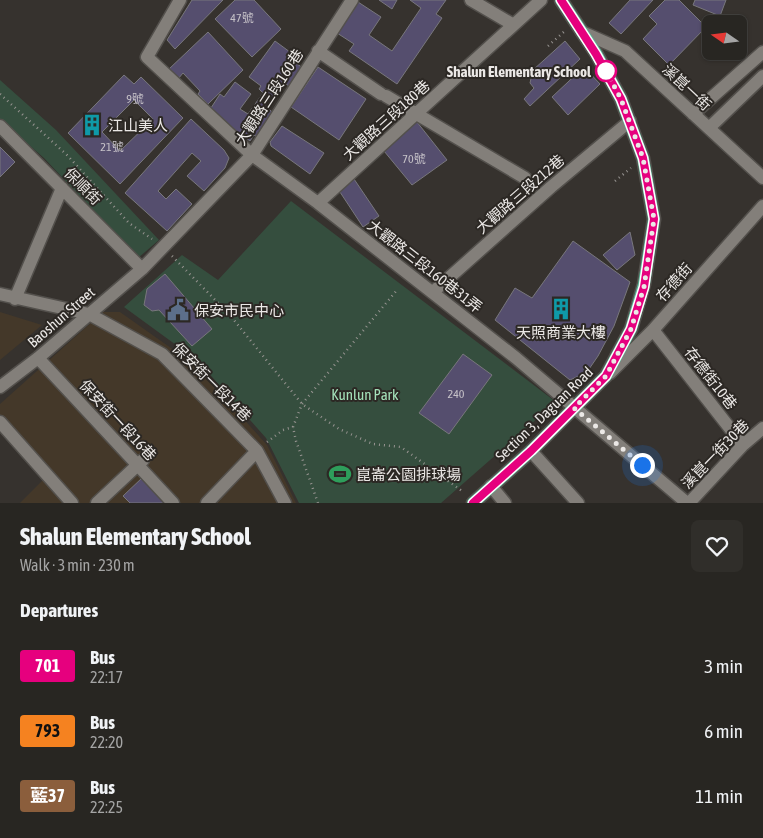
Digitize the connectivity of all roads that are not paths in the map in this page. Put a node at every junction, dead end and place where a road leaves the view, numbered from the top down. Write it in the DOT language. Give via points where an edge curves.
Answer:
graph roads {
  1 [pos="180,0"];
  2 [pos="352,0"];
  3 [pos="471,0"];
  4 [pos="541,0"];
  5 [pos="561,0"];
  6 [pos="512,24"];
  7 [pos="579,27"];
  8 [pos="318,51"];
  9 [pos="763,52"];
  10 [pos="763,76"];
  11 [pos="415,114"];
  12 [pos="693,114"];
  13 [pos="630,121"];
  14 [pos="0,126"];
  15 [pos="709,128"];
  16 [pos="252,155"];
  17 [pos="525,178"];
  18 [pos="763,178"];
  19 [pos="62,188"];
  20 [pos="318,203"];
  21 [pos="763,206"];
  22 [pos="142,269"];
  23 [pos="433,292"];
  24 [pos="0,294"];
  25 [pos="15,299"];
  26 [pos="89,314"];
  27 [pos="653,330"];
  28 [pos="38,358"];
  29 [pos="606,376"];
  30 [pos="0,387"];
  31 [pos="574,408"];
  32 [pos="0,422"];
  33 [pos="763,428"];
  34 [pos="743,445"];
  35 [pos="257,451"];
  36 [pos="531,451"];
  37 [pos="140,463"];
  38 [pos="491,486"];
  39 [pos="72,503"];
  40 [pos="97,503"];
  41 [pos="174,503"];
  42 [pos="207,503"];
  43 [pos="285,503"];
  44 [pos="473,503"];
  45 [pos="505,503"];
  46 [pos="578,503"];
  47 [pos="688,503"];
  1 -- 16 [label="street, 大觀路三段160巷31弄" via="147,57"];
  2 -- 8 [label="street, 大觀路三段160巷"];
  3 -- 6 [label="street"];
  4 -- 6 [label="street, 大觀路三段180巷"];
  5 -- 7 [label="main road, Section 3, Daguan Road"];
  6 -- 11 [label="street, 大觀路三段180巷"];
  7 -- 12 [label="street, 溪崑一街" via="625,51"];
  7 -- 13 [label="main road, Section 3, Daguan Road" via="621,99"];
  8 -- 11 [label="street"];
  8 -- 16 [label="street, 大觀路三段160巷"];
  9 -- 12 [label="street"];
  10 -- 15 [label="street"];
  11 -- 17 [label="street"];
  11 -- 20 [label="street, 大觀路三段180巷"];
  12 -- 15 [label="street, 溪崑一街"];
  13 -- 23 [label="street, 大觀路三段212巷"];
  13 -- 29 [label="main road, Section 3, Daguan Road" via="643,158 654,219 644,287 631,329"];
  14 -- 19 [label="street, 保順街"];
  15 -- 18 [label="street, 溪崑一街"];
  16 -- 20 [label="street, 大觀路三段160巷31弄"];
  16 -- 22 [label="street, 大觀路三段160巷"];
  19 -- 22 [label="street, 保順街"];
  19 -- 25 [label="street"];
  20 -- 23 [label="street, 大觀路三段160巷31弄"];
  21 -- 27 [label="street, 存德街"];
  22 -- 26 [label="street, Baoshun Street"];
  23 -- 31 [label="street, 大觀路三段160巷31弄"];
  24 -- 25 [label="street, 保安街一段14巷"];
  25 -- 26 [label="street, 保安街一段14巷"];
  26 -- 28 [label="street, Baoshun Street"];
  26 -- 35 [label="street, 保安街一段14巷" via="162,354"];
  27 -- 29 [label="street, 存德街"];
  27 -- 34 [label="street, 存德街10巷"];
  28 -- 30 [label="street, Baoshun Street"];
  28 -- 37 [label="street, 保安街一段16巷"];
  29 -- 31 [label="main road, Section 3, Daguan Road"];
  31 -- 36 [label="main road, Section 3, Daguan Road"];
  31 -- 47 [label="street, 大觀路三段160巷31弄"];
  32 -- 39 [label="street"];
  33 -- 34 [label="street, 溪崑一街30巷"];
  34 -- 47 [label="street, 溪崑一街30巷"];
  35 -- 42 [label="street"];
  35 -- 43 [label="street, 保安街一段14巷"];
  36 -- 38 [label="main road, Section 3, Daguan Road"];
  36 -- 46 [label="street"];
  37 -- 40 [label="street"];
  37 -- 41 [label="street, 保安街一段16巷"];
  38 -- 44 [label="main road, Section 3, Daguan Road"];
  38 -- 45 [label="street"];
}
